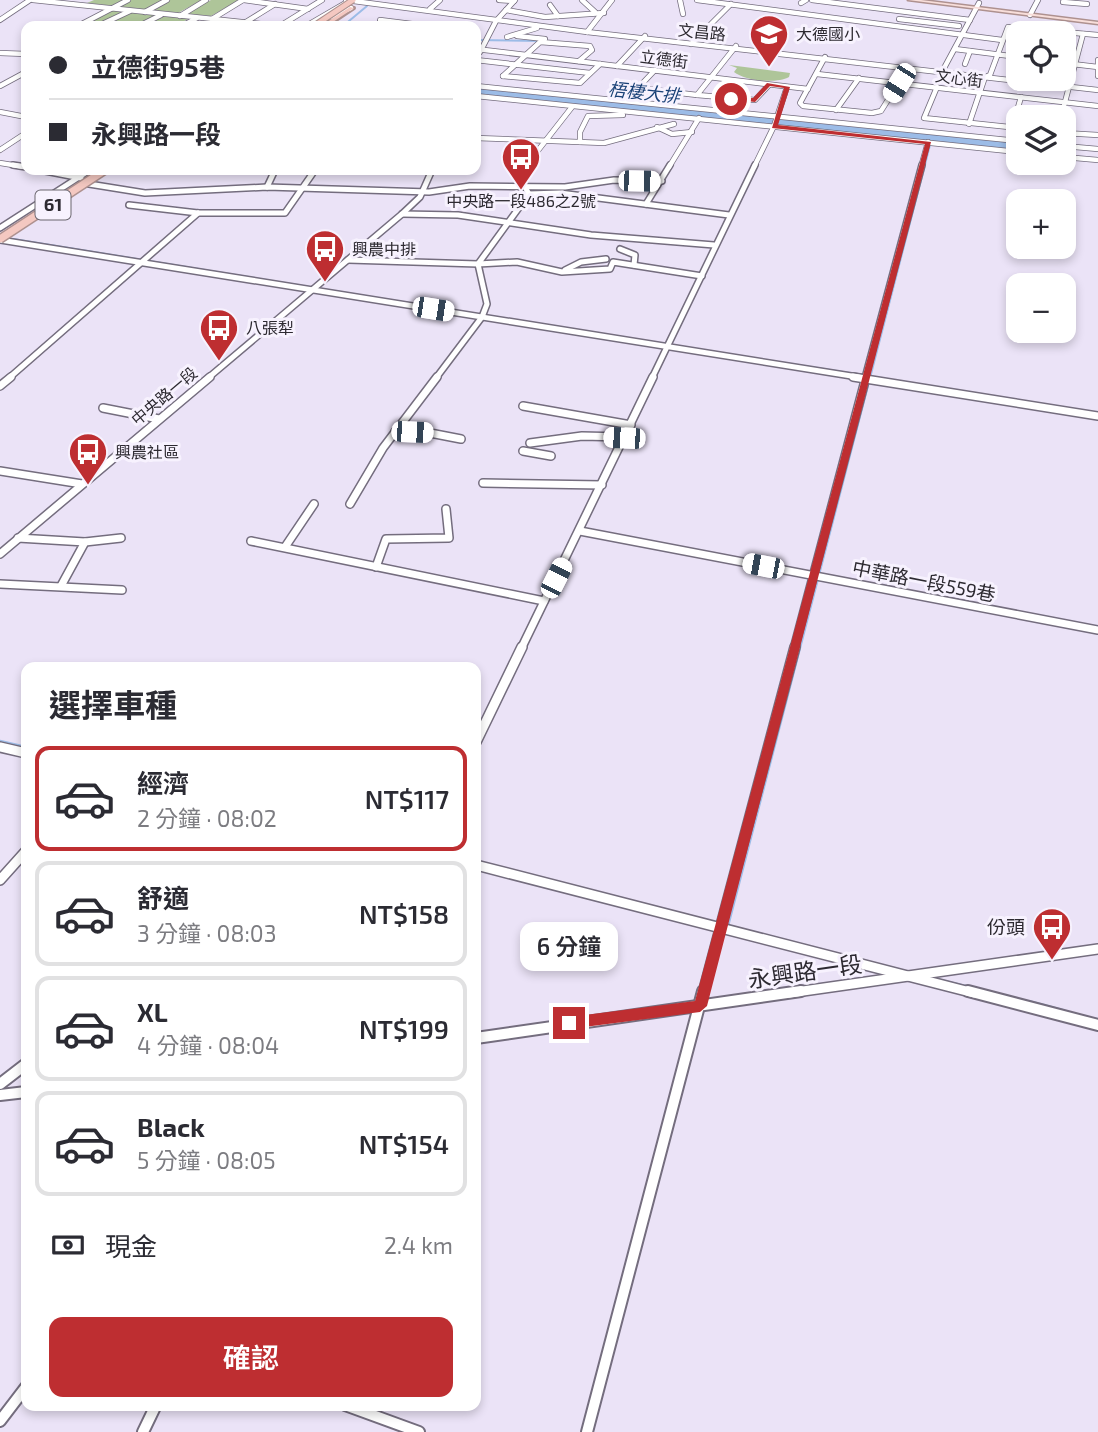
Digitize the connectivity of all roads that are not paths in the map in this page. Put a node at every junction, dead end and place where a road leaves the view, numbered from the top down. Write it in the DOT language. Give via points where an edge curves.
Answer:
graph roads {
  1 [pos="24,0"];
  2 [pos="31,0"];
  3 [pos="90,0"];
  4 [pos="128,0"];
  5 [pos="167,0"];
  6 [pos="206,0"];
  7 [pos="243,0"];
  8 [pos="322,0"];
  9 [pos="362,0"];
  10 [pos="440,0"];
  11 [pos="499,0"];
  12 [pos="612,0"];
  13 [pos="680,0"];
  14 [pos="697,0"];
  15 [pos="774,0"];
  16 [pos="806,0"];
  17 [pos="813,0"];
  18 [pos="910,0"];
  19 [pos="926,0"];
  20 [pos="942,0"];
  21 [pos="958,0"];
  22 [pos="1032,0"];
  23 [pos="1038,0"];
  24 [pos="348,1"];
  25 [pos="407,1"];
  26 [pos="515,1"];
  27 [pos="582,1"];
  28 [pos="834,1"];
  29 [pos="732,2"];
  30 [pos="1063,2"];
  31 [pos="1088,2"];
  32 [pos="275,4"];
  33 [pos="801,4"];
  34 [pos="80,5"];
  35 [pos="399,5"];
  36 [pos="550,5"];
  37 [pos="978,5"];
  38 [pos="1098,5"];
  39 [pos="112,8"];
  40 [pos="352,8"];
  41 [pos="1092,8"];
  42 [pos="308,9"];
  43 [pos="430,9"];
  44 [pos="765,9"];
  45 [pos="506,10"];
  46 [pos="936,10"];
  47 [pos="130,11"];
  48 [pos="145,12"];
  49 [pos="595,12"];
  50 [pos="1029,12"];
  51 [pos="604,13"];
  52 [pos="162,14"];
  53 [pos="683,14"];
  54 [pos="826,15"];
  55 [pos="933,15"];
  56 [pos="180,16"];
  57 [pos="558,16"];
  58 [pos="863,16"];
  59 [pos="331,17"];
  60 [pos="545,17"];
  61 [pos="0,18"];
  62 [pos="197,18"];
  63 [pos="212,19"];
  64 [pos="899,19"];
  65 [pos="225,20"];
  66 [pos="380,20"];
  67 [pos="497,20"];
  68 [pos="971,20"];
  69 [pos="1098,20"];
  70 [pos="87,21"];
  71 [pos="108,21"];
  72 [pos="149,21"];
  73 [pos="191,21"];
  74 [pos="236,21"];
  75 [pos="248,21"];
  76 [pos="288,21"];
  77 [pos="323,21"];
  78 [pos="323,21"];
  79 [pos="325,21"];
  80 [pos="326,21"];
  81 [pos="327,21"];
  82 [pos="388,21"];
  83 [pos="928,22"];
  84 [pos="542,26"];
  85 [pos="958,26"];
  86 [pos="924,29"];
  87 [pos="588,31"];
  88 [pos="1006,33"];
  89 [pos="1076,33"];
  90 [pos="1083,34"];
  91 [pos="961,35"];
  92 [pos="1098,35"];
  93 [pos="515,36"];
  94 [pos="507,37"];
  95 [pos="644,37"];
  96 [pos="545,39"];
  97 [pos="1002,40"];
  98 [pos="692,43"];
  99 [pos="481,46"];
  100 [pos="735,47"];
  101 [pos="955,48"];
  102 [pos="481,49"];
  103 [pos="970,51"];
  104 [pos="0,53"];
  105 [pos="21,54"];
  106 [pos="997,54"];
  107 [pos="528,55"];
  108 [pos="1006,55"];
  109 [pos="825,58"];
  110 [pos="563,59"];
  111 [pos="481,60"];
  112 [pos="1098,60"];
  113 [pos="579,61"];
  114 [pos="516,64"];
  115 [pos="600,64"];
  116 [pos="965,64"];
  117 [pos="1076,64"];
  118 [pos="617,66"];
  119 [pos="1098,67"];
  120 [pos="552,68"];
  121 [pos="908,68"];
  122 [pos="654,70"];
  123 [pos="945,71"];
  124 [pos="590,72"];
  125 [pos="817,74"];
  126 [pos="21,76"];
  127 [pos="987,76"];
  128 [pos="1098,76"];
  129 [pos="711,77"];
  130 [pos="1006,77"];
  131 [pos="859,78"];
  132 [pos="1006,78"];
  133 [pos="539,82"];
  134 [pos="899,83"];
  135 [pos="769,85"];
  136 [pos="0,86"];
  137 [pos="1076,86"];
  138 [pos="481,87"];
  139 [pos="787,87"];
  140 [pos="937,88"];
  141 [pos="1098,88"];
  142 [pos="643,89"];
  143 [pos="808,89"];
  144 [pos="1068,91"];
  145 [pos="980,93"];
  146 [pos="697,95"];
  147 [pos="481,97"];
  148 [pos="1021,97"];
  149 [pos="632,102"];
  150 [pos="1064,102"];
  151 [pos="1063,105"];
  152 [pos="1098,106"];
  153 [pos="572,107"];
  154 [pos="836,110"];
  155 [pos="0,112"];
  156 [pos="641,113"];
  157 [pos="21,115"];
  158 [pos="778,116"];
  159 [pos="699,118"];
  160 [pos="674,124"];
  161 [pos="969,124"];
  162 [pos="774,126"];
  163 [pos="657,127"];
  164 [pos="692,132"];
  165 [pos="1076,135"];
  166 [pos="21,136"];
  167 [pos="1096,136"];
  168 [pos="481,138"];
  169 [pos="1006,140"];
  170 [pos="544,141"];
  171 [pos="580,142"];
  172 [pos="928,142"];
  173 [pos="1076,147"];
  174 [pos="1098,149"];
  175 [pos="0,150"];
  176 [pos="1006,151"];
  177 [pos="1076,158"];
  178 [pos="1098,160"];
  179 [pos="0,163"];
  180 [pos="21,166"];
  181 [pos="68,175"];
  182 [pos="82,175"];
  183 [pos="89,175"];
  184 [pos="100,175"];
  185 [pos="101,175"];
  186 [pos="273,175"];
  187 [pos="312,175"];
  188 [pos="430,175"];
  189 [pos="79,177"];
  190 [pos="662,181"];
  191 [pos="92,182"];
  192 [pos="267,187"];
  193 [pos="303,190"];
  194 [pos="422,190"];
  195 [pos="528,191"];
  196 [pos="646,204"];
  197 [pos="129,205"];
  198 [pos="198,213"];
  199 [pos="401,214"];
  200 [pos="729,215"];
  201 [pos="508,224"];
  202 [pos="0,237"];
  203 [pos="714,245"];
  204 [pos="620,249"];
  205 [pos="606,259"];
  206 [pos="348,260"];
  207 [pos="142,262"];
  208 [pos="478,264"];
  209 [pos="634,265"];
  210 [pos="562,272"];
  211 [pos="702,276"];
  212 [pos="312,289"];
  213 [pos="482,317"];
  214 [pos="668,347"];
  215 [pos="867,378"];
  216 [pos="0,386"];
  217 [pos="523,406"];
  218 [pos="103,408"];
  219 [pos="1098,416"];
  220 [pos="159,419"];
  221 [pos="631,425"];
  222 [pos="395,432"];
  223 [pos="624,438"];
  224 [pos="461,439"];
  225 [pos="530,443"];
  226 [pos="523,451"];
  227 [pos="551,456"];
  228 [pos="0,471"];
  229 [pos="484,483"];
  230 [pos="82,484"];
  231 [pos="602,485"];
  232 [pos="314,504"];
  233 [pos="350,505"];
  234 [pos="446,509"];
  235 [pos="580,531"];
  236 [pos="18,538"];
  237 [pos="121,538"];
  238 [pos="251,541"];
  239 [pos="85,542"];
  240 [pos="285,547"];
  241 [pos="0,554"];
  242 [pos="376,567"];
  243 [pos="815,576"];
  244 [pos="0,584"];
  245 [pos="61,586"];
  246 [pos="122,590"];
  247 [pos="544,601"];
  248 [pos="1098,630"];
  249 [pos="481,731"];
  250 [pos="0,747"];
  251 [pos="21,752"];
  252 [pos="21,857"];
  253 [pos="481,866"];
  254 [pos="0,880"];
  255 [pos="722,929"];
  256 [pos="1098,949"];
  257 [pos="908,977"];
  258 [pos="700,1006"];
  259 [pos="1098,1025"];
  260 [pos="481,1037"];
  261 [pos="21,1068"];
  262 [pos="0,1084"];
  263 [pos="21,1092"];
  264 [pos="0,1095"];
  265 [pos="21,1393"];
  266 [pos="153,1411"];
  267 [pos="361,1411"];
  268 [pos="0,1420"];
  269 [pos="143,1432"];
  270 [pos="419,1432"];
  271 [pos="587,1432"];
  1 -- 61 [label="street"];
  2 -- 34 [label="street"];
  2 -- 61 [label="street"];
  3 -- 34 [label="street"];
  4 -- 39 [label="street"];
  5 -- 48 [label="street"];
  6 -- 56 [label="street"];
  7 -- 32 [label="street"];
  7 -- 63 [label="street"];
  8 -- 42 [label="street"];
  9 -- 24 [label="street, 文昌路"];
  9 -- 35 [label="street, 文昌路"];
  9 -- 40 [label="street"];
  9 -- 67 [label="street, 文昌路"];
  9 -- 80 [label="highway, bridge"];
  10 -- 43 [label="street"];
  11 -- 26 [label="street"];
  12 -- 51 [label="street"];
  13 -- 53 [label="street"];
  14 -- 29 [label="street"];
  15 -- 44 [label="street"];
  16 -- 33 [label="street"];
  17 -- 28 [label="street"];
  18 -- 37 [label="main road"];
  19 -- 37 [label="main road"];
  20 -- 37 [label="main road"];
  21 -- 37 [label="main road"];
  22 -- 50 [label="street"];
  23 -- 50 [label="street"];
  24 -- 59 [label="street"];
  24 -- 77 [label="highway, bridge"];
  24 -- 78 [label="highway, bridge"];
  25 -- 35 [label="street"];
  26 -- 45 [label="street"];
  27 -- 49 [label="street"];
  28 -- 54 [label="street"];
  28 -- 55 [label="street"];
  29 -- 44 [label="street"];
  29 -- 98 [label="street"];
  30 -- 31 [label="street"];
  31 -- 38 [label="street"];
  31 -- 41 [label="street"];
  32 -- 42 [label="street"];
  32 -- 75 [label="street"];
  34 -- 39 [label="street"];
  35 -- 43 [label="street, 文昌路"];
  36 -- 57 [label="street"];
  37 -- 50 [label="main road"];
  37 -- 68 [label="street"];
  39 -- 47 [label="street"];
  39 -- 70 [label="street"];
  40 -- 59 [label="street"];
  40 -- 81 [label="highway"];
  42 -- 76 [label="street"];
  43 -- 67 [label="street, 文昌路"];
  44 -- 54 [label="street"];
  45 -- 60 [label="street"];
  45 -- 67 [label="street"];
  46 -- 55 [label="street"];
  47 -- 48 [label="street"];
  47 -- 71 [label="street"];
  48 -- 52 [label="street"];
  49 -- 51 [label="street"];
  49 -- 57 [label="street"];
  50 -- 69 [label="main road"];
  51 -- 87 [label="street"];
  52 -- 56 [label="street"];
  52 -- 72 [label="street"];
  54 -- 58 [label="street"];
  54 -- 86 [label="street"];
  55 -- 68 [label="street"];
  55 -- 83 [label="street"];
  56 -- 62 [label="street"];
  57 -- 60 [label="street"];
  59 -- 79 [label="street"];
  60 -- 84 [label="street"];
  62 -- 63 [label="street"];
  62 -- 73 [label="street"];
  63 -- 65 [label="street"];
  64 -- 83 [label="street"];
  65 -- 74 [label="street"];
  66 -- 82 [label="street"];
  67 -- 84 [label="street, 文昌路"];
  67 -- 99 [label="street"];
  68 -- 91 [label="street"];
  83 -- 85 [label="street"];
  83 -- 86 [label="street"];
  84 -- 87 [label="street, 文昌路"];
  84 -- 94 [label="street"];
  86 -- 91 [label="street"];
  87 -- 95 [label="street, 文昌路"];
  88 -- 97 [label="street"];
  89 -- 90 [label="street"];
  90 -- 92 [label="street"];
  90 -- 117 [label="street"];
  91 -- 97 [label="street"];
  91 -- 101 [label="street"];
  93 -- 96 [label="street"];
  95 -- 98 [label="street, 文昌路"];
  95 -- 118 [label="street"];
  96 -- 107 [label="street"];
  96 -- 113 [label="street" via="590,46 592,50"];
  97 -- 106 [label="street"];
  98 -- 100 [label="street, 文昌路"];
  100 -- 109 [label="street, 文昌路"];
  100 -- 129 [label="street"];
  101 -- 103 [label="street"];
  101 -- 123 [label="street"];
  102 -- 107 [label="street, 立德街"];
  103 -- 106 [label="street"];
  103 -- 116 [label="street"];
  104 -- 105 [label="street"];
  106 -- 108 [label="street"];
  106 -- 127 [label="street"];
  107 -- 110 [label="street, 立德街"];
  107 -- 114 [label="street"];
  109 -- 121 [label="street, 文昌路"];
  109 -- 123 [label="street, 文昌路"];
  109 -- 125 [label="street"];
  110 -- 113 [label="street, 立德街"];
  110 -- 120 [label="street"];
  111 -- 114 [label="street"];
  112 -- 119 [label="street"];
  113 -- 115 [label="street, 立德街"];
  114 -- 120 [label="street"];
  114 -- 133 [label="street" via="503,76"];
  115 -- 118 [label="street, 立德街"];
  115 -- 124 [label="street"];
  117 -- 119 [label="street"];
  118 -- 122 [label="street, 立德街"];
  119 -- 128 [label="street"];
  120 -- 124 [label="street"];
  120 -- 133 [label="street"];
  121 -- 123 [label="street, 文昌路"];
  121 -- 134 [label="street"];
  122 -- 129 [label="street, 立德街"];
  122 -- 142 [label="street" via="639,86"];
  123 -- 127 [label="street, 文昌路"];
  124 -- 133 [label="street" via="580,83"];
  125 -- 131 [label="street, 文心街"];
  125 -- 143 [label="street"];
  126 -- 136 [label="street"];
  127 -- 130 [label="street, 文昌路"];
  127 -- 132 [label="street, 文昌路"];
  127 -- 145 [label="street"];
  129 -- 135 [label="street, 立德街"];
  129 -- 146 [label="street"];
  131 -- 134 [label="street, 文心街"];
  131 -- 154 [label="street"];
  134 -- 140 [label="street, 文心街"];
  134 -- 154 [label="street" via="881,111"];
  135 -- 139 [label="street, 立德街"];
  135 -- 146 [label="street" via="755,100"];
  137 -- 141 [label="street, 文昌路"];
  138 -- 149 [label="street"];
  139 -- 143 [label="street, 立德街"];
  139 -- 158 [label="street"];
  140 -- 145 [label="street, 文心街"];
  140 -- 161 [label="street" via="924,118"];
  142 -- 146 [label="street"];
  142 -- 149 [label="street"];
  143 -- 154 [label="street" via="800,103 803,106"];
  144 -- 150 [label="street"];
  145 -- 148 [label="street, 文心街"];
  145 -- 161 [label="street"];
  147 -- 153 [label="street"];
  148 -- 150 [label="street, 文心街"];
  148 -- 161 [label="street" via="1011,127"];
  149 -- 158 [label="street"];
  150 -- 151 [label="street"];
  150 -- 152 [label="street, 文心街"];
  153 -- 156 [label="street"];
  153 -- 170 [label="street"];
  155 -- 157 [label="street"];
  156 -- 159 [label="street"];
  156 -- 171 [label="street" via="588,117"];
  158 -- 162 [label="street"];
  158 -- 169 [label="street"];
  159 -- 162 [label="street"];
  159 -- 164 [label="street"];
  160 -- 163 [label="street"];
  162 -- 172 [label="street"];
  162 -- 200 [label="street"];
  163 -- 164 [label="street" via="672,134"];
  163 -- 171 [label="street" via="618,141"];
  164 -- 190 [label="street"];
  165 -- 167 [label="street"];
  166 -- 175 [label="street"];
  168 -- 170 [label="street"];
  170 -- 171 [label="street"];
  170 -- 195 [label="street" via="518,175"];
  172 -- 176 [label="street"];
  172 -- 215 [label="street"];
  173 -- 174 [label="street"];
  177 -- 178 [label="street"];
  179 -- 180 [label="street"];
  181 -- 189 [label="street"];
  182 -- 189 [label="street"];
  183 -- 202 [label="highway, 61, bridge"];
  184 -- 202 [label="highway, 61, bridge"];
  185 -- 191 [label="street"];
  186 -- 192 [label="street"];
  187 -- 193 [label="street"];
  188 -- 194 [label="street, 中央路一段"];
  189 -- 191 [label="street"];
  189 -- 202 [label="street"];
  190 -- 195 [label="street" via="614,180"];
  190 -- 196 [label="street"];
  191 -- 192 [label="street" via="155,193"];
  191 -- 202 [label="street"];
  192 -- 193 [label="street"];
  193 -- 194 [label="street"];
  193 -- 198 [label="street" via="285,213"];
  194 -- 195 [label="street" via="470,186"];
  194 -- 199 [label="street, 中央路一段"];
  195 -- 196 [label="street"];
  195 -- 201 [label="street"];
  196 -- 200 [label="street"];
  197 -- 198 [label="street"];
  198 -- 207 [label="street"];
  199 -- 201 [label="street" via="458,215"];
  199 -- 206 [label="street, 中央路一段"];
  200 -- 203 [label="street"];
  201 -- 203 [label="street"];
  201 -- 208 [label="street"];
  202 -- 207 [label="street"];
  203 -- 211 [label="street"];
  204 -- 209 [label="street" via="635,255"];
  205 -- 210 [label="street" via="581,262"];
  206 -- 208 [label="street"];
  206 -- 212 [label="street, 中央路一段"];
  207 -- 212 [label="street"];
  207 -- 216 [label="street"];
  208 -- 210 [label="street" via="529,262"];
  208 -- 213 [label="street" via="487,304"];
  209 -- 210 [label="street" via="613,262 610,269"];
  209 -- 211 [label="street"];
  211 -- 214 [label="street"];
  212 -- 213 [label="street"];
  212 -- 220 [label="street, 中央路一段"];
  213 -- 214 [label="street"];
  213 -- 222 [label="street"];
  214 -- 215 [label="street"];
  214 -- 221 [label="street"];
  215 -- 219 [label="street"];
  215 -- 243 [label="street"];
  217 -- 221 [label="street"];
  218 -- 220 [label="street"];
  220 -- 230 [label="street, 中央路一段"];
  221 -- 223 [label="street"];
  222 -- 224 [label="street"];
  222 -- 233 [label="street"];
  223 -- 225 [label="street" via="582,436"];
  223 -- 231 [label="street"];
  226 -- 227 [label="street"];
  228 -- 230 [label="street"];
  229 -- 231 [label="street"];
  230 -- 236 [label="street, 中央路一段"];
  231 -- 235 [label="street"];
  232 -- 240 [label="street"];
  234 -- 242 [label="street" via="449,538 386,539"];
  235 -- 243 [label="street, 中華路一段559巷"];
  235 -- 247 [label="street"];
  236 -- 239 [label="street"];
  236 -- 241 [label="street, 中央路一段"];
  237 -- 239 [label="street"];
  238 -- 240 [label="street"];
  239 -- 245 [label="street"];
  240 -- 242 [label="street"];
  242 -- 247 [label="street"];
  243 -- 248 [label="street, 中華路一段559巷"];
  243 -- 255 [label="street"];
  244 -- 245 [label="street"];
  245 -- 246 [label="street"];
  247 -- 249 [label="street"];
  250 -- 251 [label="street"];
  252 -- 254 [label="street"];
  253 -- 255 [label="street"];
  255 -- 257 [label="street"];
  255 -- 258 [label="street"];
  256 -- 257 [label="street, 永興路一段"];
  257 -- 258 [label="street, 永興路一段"];
  257 -- 259 [label="street"];
  258 -- 260 [label="street, 永興路一段"];
  258 -- 271 [label="street"];
  261 -- 262 [label="street"];
  263 -- 264 [label="street"];
  265 -- 268 [label="street"];
  266 -- 269 [label="street"];
  267 -- 270 [label="street"];
}
